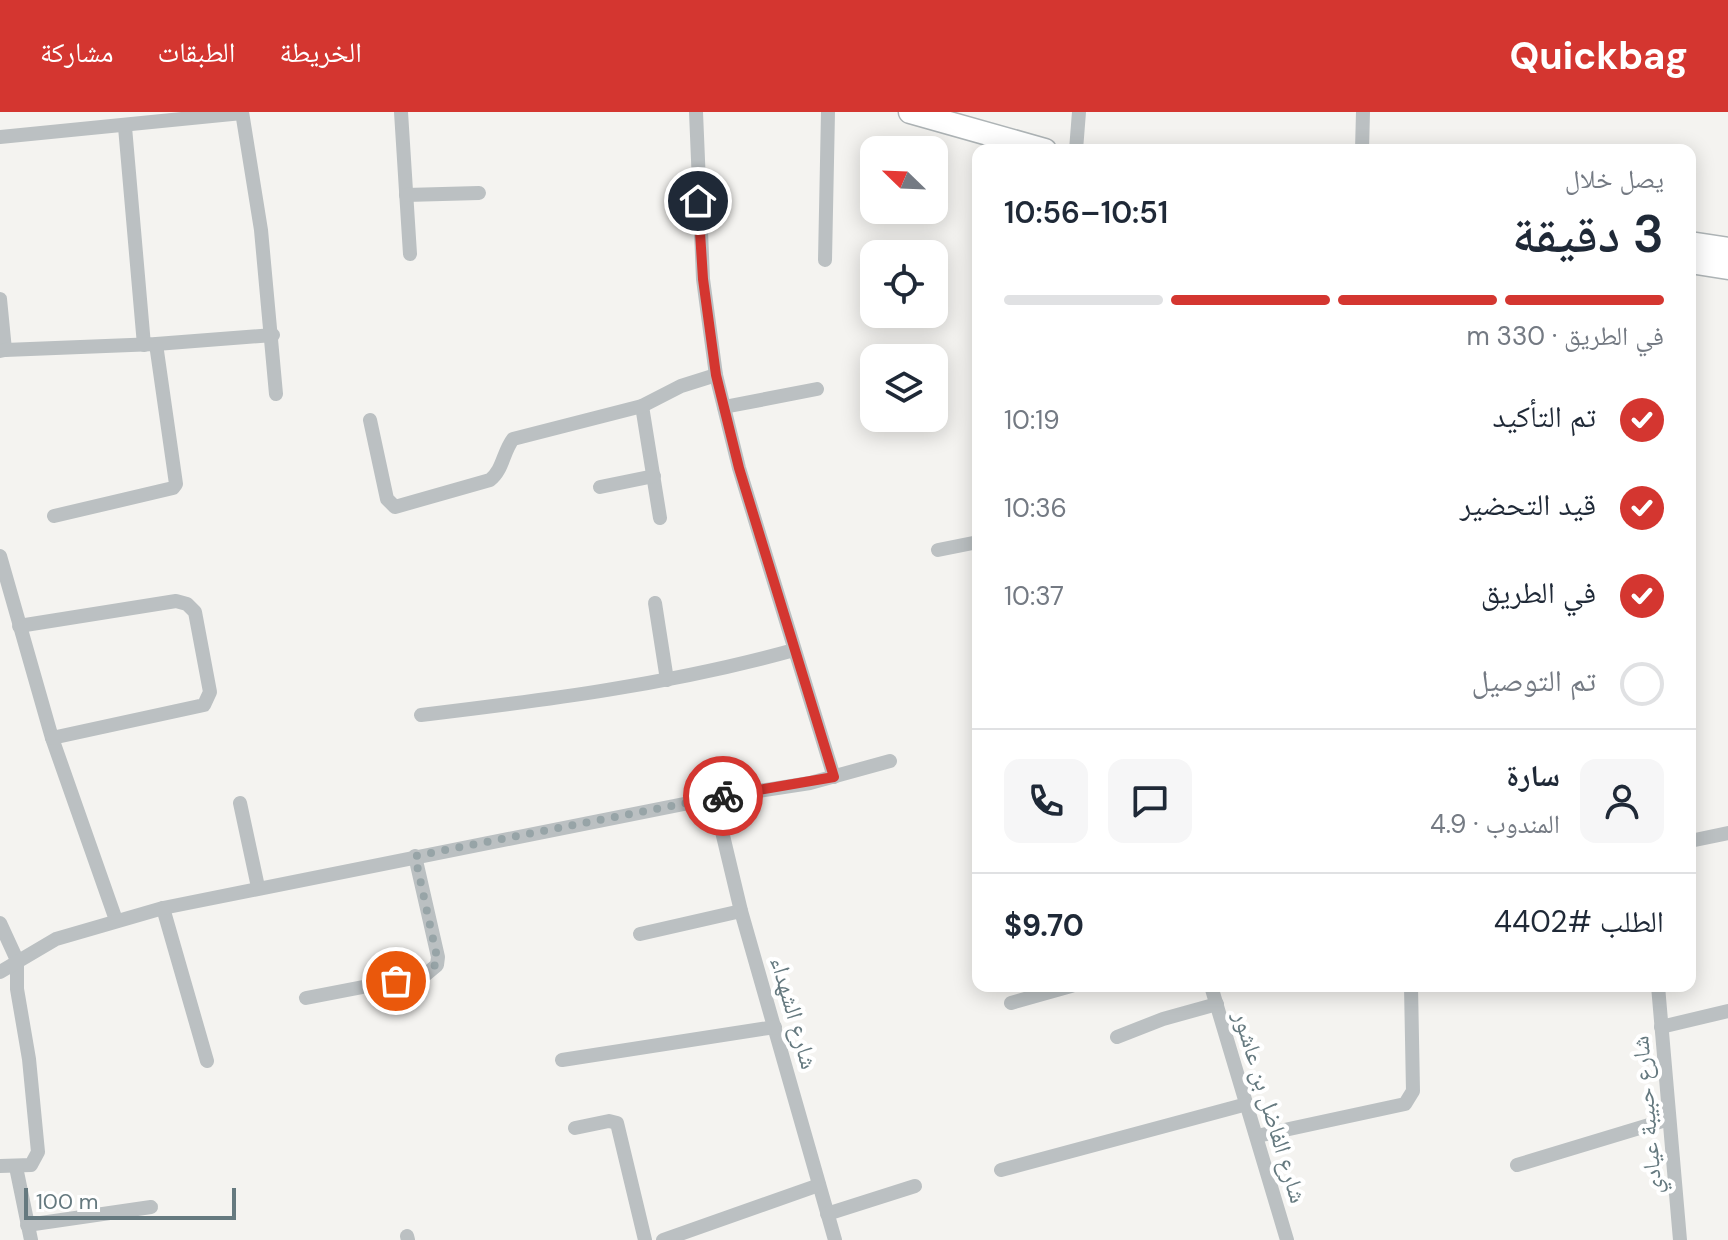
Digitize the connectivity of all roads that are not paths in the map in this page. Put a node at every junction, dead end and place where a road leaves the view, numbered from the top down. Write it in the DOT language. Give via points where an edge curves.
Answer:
graph roads {
  1 [pos="242,112"];
  2 [pos="401,112"];
  3 [pos="696,112"];
  4 [pos="828,112"];
  5 [pos="910,112"];
  6 [pos="1079,112"];
  7 [pos="1363,112"];
  8 [pos="974,122"];
  9 [pos="125,127"];
  10 [pos="0,137"];
  11 [pos="1011,144"];
  12 [pos="1076,144"];
  13 [pos="1362,144"];
  14 [pos="479,193"];
  15 [pos="406,195"];
  16 [pos="410,254"];
  17 [pos="825,260"];
  18 [pos="0,299"];
  19 [pos="273,335"];
  20 [pos="150,345"];
  21 [pos="3,350"];
  22 [pos="716,375"];
  23 [pos="817,389"];
  24 [pos="276,394"];
  25 [pos="642,406"];
  26 [pos="724,407"];
  27 [pos="370,420"];
  28 [pos="654,476"];
  29 [pos="600,487"];
  30 [pos="54,516"];
  31 [pos="660,518"];
  32 [pos="972,543"];
  33 [pos="938,550"];
  34 [pos="0,556"];
  35 [pos="6,602"];
  36 [pos="655,603"];
  37 [pos="19,626"];
  38 [pos="794,650"];
  39 [pos="667,680"];
  40 [pos="421,715"];
  41 [pos="52,738"];
  42 [pos="890,761"];
  43 [pos="834,777"];
  44 [pos="714,798"];
  45 [pos="240,803"];
  46 [pos="1728,833"];
  47 [pos="1696,840"];
  48 [pos="415,856"];
  49 [pos="258,887"];
  50 [pos="163,908"];
  51 [pos="741,911"];
  52 [pos="116,920"];
  53 [pos="0,923"];
  54 [pos="640,934"];
  55 [pos="17,960"];
  56 [pos="0,972"];
  57 [pos="1050,992"];
  58 [pos="1213,992"];
  59 [pos="1411,992"];
  60 [pos="1658,992"];
  61 [pos="306,998"];
  62 [pos="1011,1003"];
  63 [pos="1217,1004"];
  64 [pos="1728,1011"];
  65 [pos="775,1027"];
  66 [pos="1661,1027"];
  67 [pos="1117,1037"];
  68 [pos="562,1060"];
  69 [pos="207,1061"];
  70 [pos="1247,1104"];
  71 [pos="1669,1119"];
  72 [pos="575,1128"];
  73 [pos="1257,1136"];
  74 [pos="1517,1165"];
  75 [pos="0,1166"];
  76 [pos="16,1167"];
  77 [pos="1001,1170"];
  78 [pos="819,1185"];
  79 [pos="915,1186"];
  80 [pos="151,1207"];
  81 [pos="827,1214"];
  82 [pos="29,1233"];
  83 [pos="645,1240"];
  84 [pos="663,1240"];
  85 [pos="835,1240"];
  86 [pos="1287,1240"];
  87 [pos="1680,1240"];
  1 -- 9 [label="street"];
  1 -- 19 [label="street"];
  2 -- 15 [label="street"];
  3 -- 22 [label="street" via="703,279"];
  4 -- 17 [label="street"];
  5 -- 8 [label="main road"];
  6 -- 12 [label="street"];
  7 -- 13 [label="street"];
  8 -- 11 [label="main road"];
  9 -- 10 [label="street"];
  9 -- 20 [label="street"];
  14 -- 15 [label="street"];
  15 -- 16 [label="street"];
  18 -- 21 [label="street"];
  19 -- 20 [label="street"];
  19 -- 24 [label="street"];
  20 -- 21 [label="street"];
  20 -- 30 [label="street" via="176,484"];
  22 -- 25 [label="street"];
  22 -- 26 [label="street"];
  23 -- 26 [label="street"];
  25 -- 27 [label="street" via="513,439 490,480 395,507 387,499"];
  25 -- 28 [label="street"];
  26 -- 38 [label="street"];
  28 -- 29 [label="street"];
  28 -- 31 [label="street"];
  32 -- 33 [label="street"];
  34 -- 35 [label="street"];
  35 -- 37 [label="street"];
  36 -- 39 [label="street"];
  37 -- 41 [label="street"];
  37 -- 41 [label="street" via="176,601 195,612 210,692 204,705"];
  38 -- 39 [label="street"];
  38 -- 43 [label="street"];
  39 -- 40 [label="street" via="577,697"];
  41 -- 52 [label="street"];
  42 -- 43 [label="street"];
  43 -- 44 [label="street"];
  44 -- 48 [label="street"];
  44 -- 51 [label="street, شارع الشهداء"];
  45 -- 49 [label="street"];
  46 -- 47 [label="street"];
  48 -- 49 [label="street"];
  48 -- 61 [label="street" via="438,957 434,969"];
  49 -- 50 [label="street"];
  50 -- 52 [label="street"];
  50 -- 69 [label="street"];
  51 -- 54 [label="street"];
  51 -- 65 [label="street, شارع الشهداء"];
  52 -- 55 [label="street" via="44,944"];
  53 -- 55 [label="street"];
  55 -- 56 [label="street"];
  55 -- 76 [label="street" via="38,1152 31,1165"];
  57 -- 62 [label="street"];
  58 -- 63 [label="street, شارع الفاضل بن عاشور"];
  59 -- 73 [label="street" via="1413,1091 1405,1104"];
  60 -- 66 [label="street, شارع حبيبة عيادي"];
  63 -- 67 [label="street"];
  63 -- 70 [label="street, شارع الفاضل بن عاشور"];
  64 -- 66 [label="street"];
  65 -- 68 [label="street"];
  65 -- 78 [label="street, شارع الشهداء"];
  66 -- 71 [label="street, شارع حبيبة عيادي"];
  70 -- 73 [label="street, شارع الفاضل بن عاشور"];
  70 -- 77 [label="street"];
  71 -- 74 [label="street"];
  71 -- 87 [label="street, شارع حبيبة عيادي"];
  72 -- 83 [label="street" via="617,1123"];
  73 -- 86 [label="street, شارع الفاضل بن عاشور"];
  75 -- 76 [label="street"];
  76 -- 82 [label="street"];
  78 -- 81 [label="street, شارع الشهداء"];
  78 -- 84 [label="street"];
  79 -- 81 [label="street"];
  80 -- 82 [label="street"];
  81 -- 85 [label="street, شارع الشهداء"];
}
